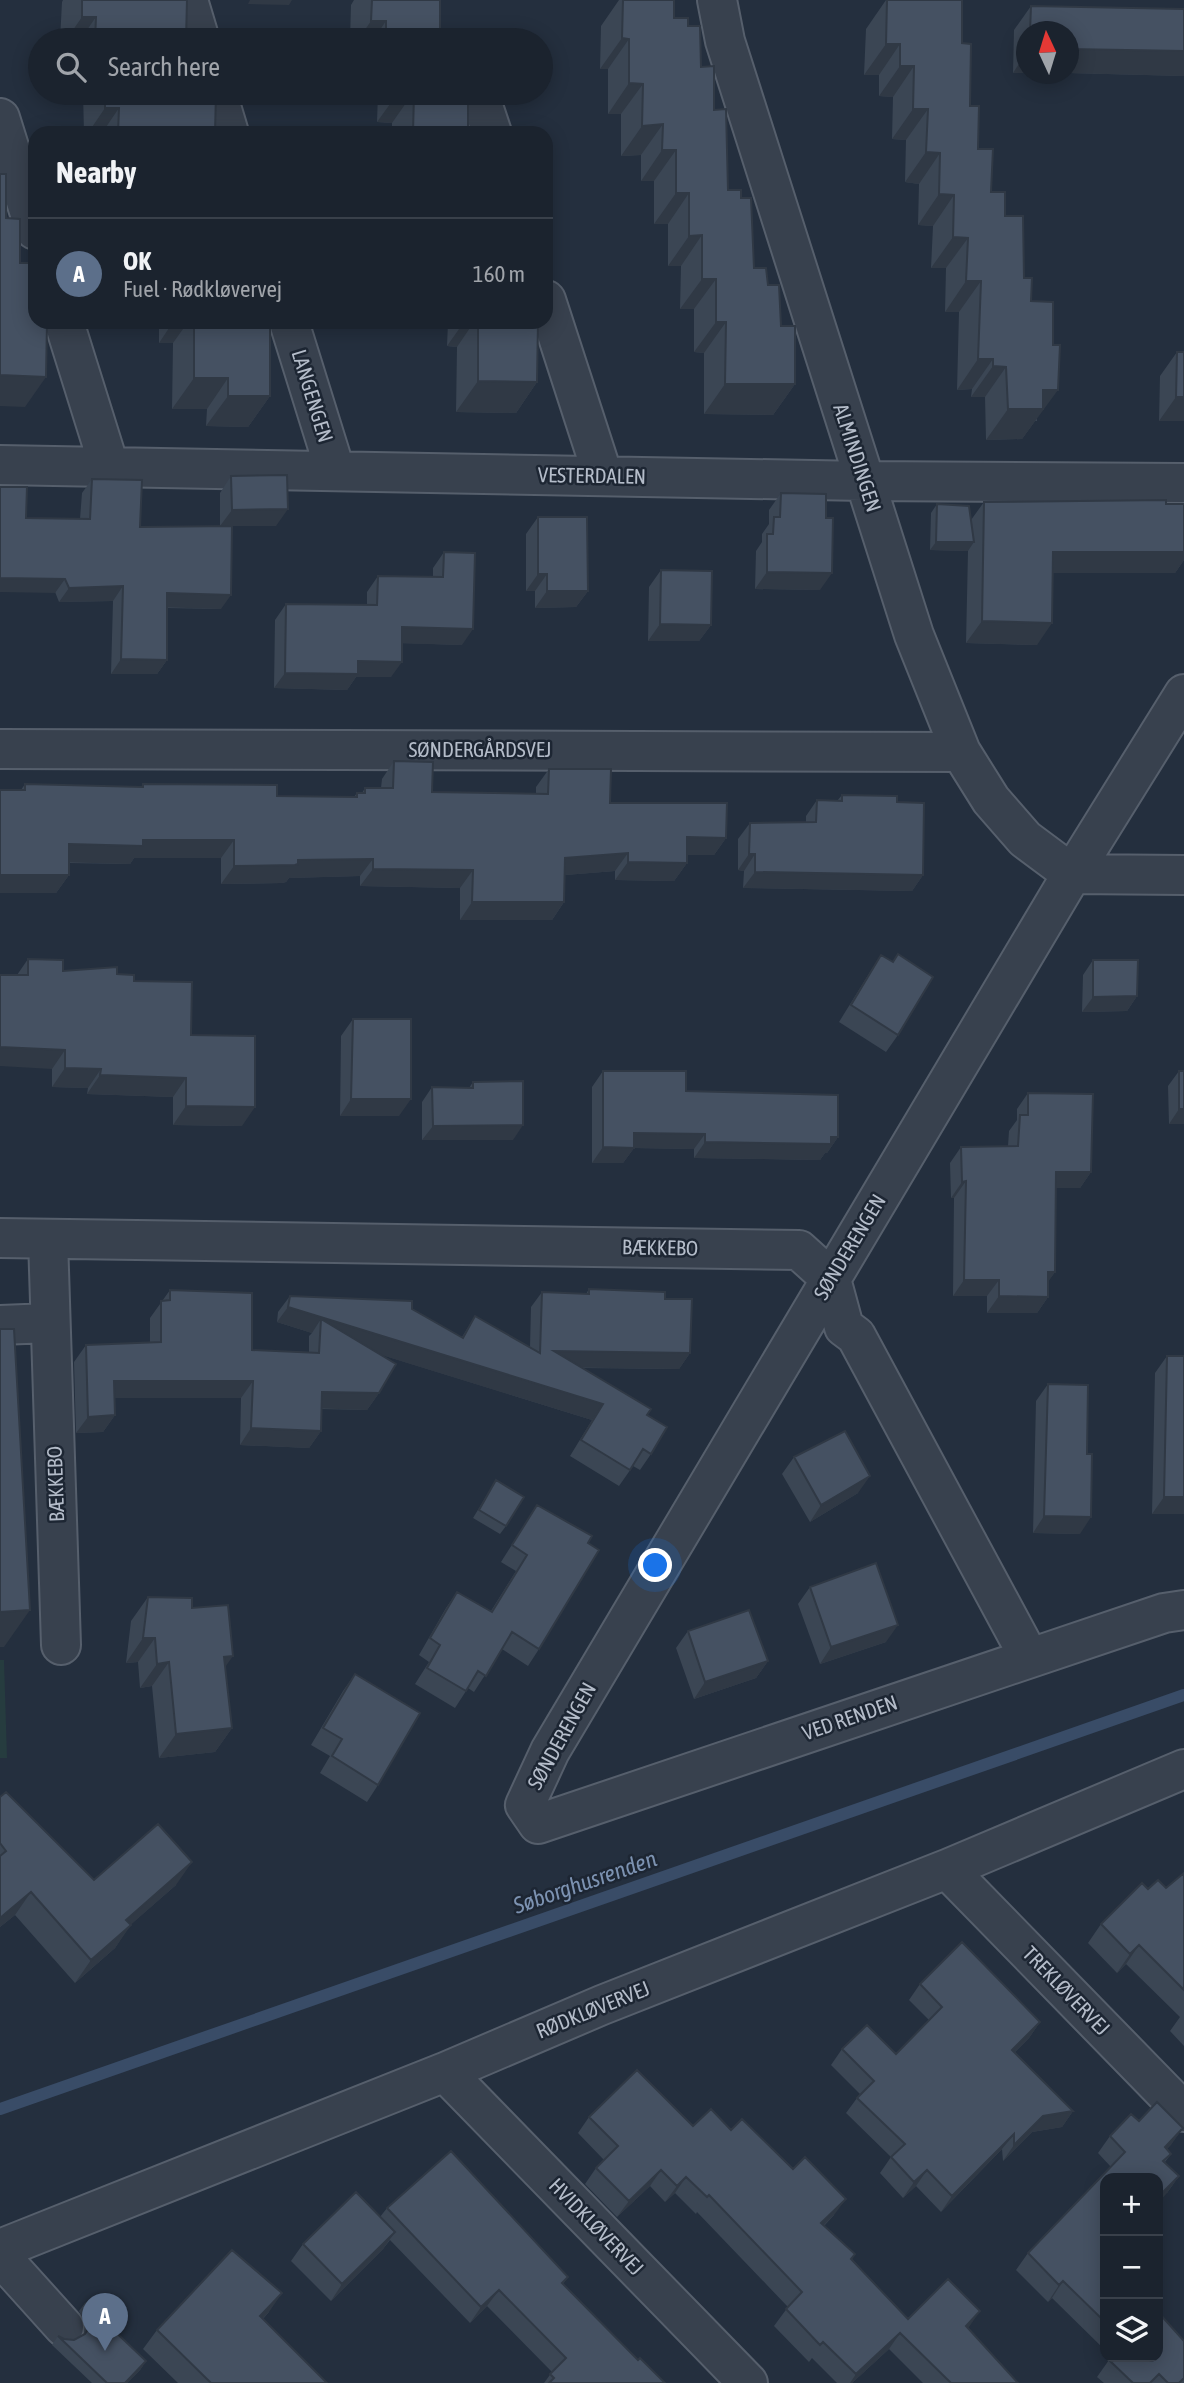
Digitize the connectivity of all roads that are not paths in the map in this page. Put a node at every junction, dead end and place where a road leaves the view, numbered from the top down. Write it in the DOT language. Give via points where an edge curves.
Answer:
graph roads {
  1 [pos="188,0"];
  2 [pos="717,0"];
  3 [pos="196,28"];
  4 [pos="221,105"];
  5 [pos="483,105"];
  6 [pos="0,118"];
  7 [pos="227,126"];
  8 [pos="490,126"];
  9 [pos="28,208"];
  10 [pos="553,322"];
  11 [pos="66,329"];
  12 [pos="291,329"];
  13 [pos="0,465"];
  14 [pos="109,466"];
  15 [pos="335,470"];
  16 [pos="603,476"];
  17 [pos="864,481"];
  18 [pos="1184,483"];
  19 [pos="1184,694"];
  20 [pos="0,748"];
  21 [pos="961,752"];
  22 [pos="1072,874"];
  23 [pos="1184,875"];
  24 [pos="0,1238"];
  25 [pos="48,1239"];
  26 [pos="831,1279"];
  27 [pos="50,1323"];
  28 [pos="0,1325"];
  29 [pos="1184,1610"];
  30 [pos="61,1645"];
  31 [pos="1029,1657"];
  32 [pos="1184,1769"];
  33 [pos="525,1805"];
  34 [pos="947,1869"];
  35 [pos="445,2072"];
  36 [pos="1184,2112"];
  37 [pos="0,2249"];
  38 [pos="0,2256"];
  39 [pos="64,2327"];
  40 [pos="748,2383"];
  1 -- 3 [label="street"];
  2 -- 17 [label="street, ALMINDINGEN" via="725,41"];
  4 -- 7 [label="street"];
  5 -- 8 [label="street"];
  6 -- 9 [label="street"];
  10 -- 16 [label="street"];
  11 -- 14 [label="street"];
  12 -- 15 [label="street, LANGENGEN"];
  13 -- 14 [label="street, VESTERDALEN"];
  14 -- 15 [label="street, VESTERDALEN"];
  15 -- 16 [label="street, VESTERDALEN"];
  16 -- 17 [label="street, VESTERDALEN"];
  17 -- 18 [label="street, VESTERDALEN"];
  17 -- 21 [label="street, ALMINDINGEN" via="914,635"];
  19 -- 22 [label="street, SØNDERENGEN"];
  20 -- 21 [label="street, SØNDERGÅRDSVEJ"];
  21 -- 22 [label="street, ALMINDINGEN" via="991,800 1025,839"];
  22 -- 23 [label="street"];
  22 -- 26 [label="street, SØNDERENGEN"];
  24 -- 25 [label="street, BÆKKEBO"];
  25 -- 26 [label="street, BÆKKEBO" via="799,1250"];
  25 -- 27 [label="street, BÆKKEBO"];
  26 -- 31 [label="street" via="844,1327 856,1336"];
  26 -- 33 [label="street, SØNDERENGEN" via="550,1751"];
  27 -- 28 [label="street"];
  27 -- 30 [label="street, BÆKKEBO"];
  29 -- 31 [label="street, VED RENDEN"];
  31 -- 33 [label="street, VED RENDEN" via="538,1824"];
  32 -- 34 [label="street, RØDKLØVERVEJ"];
  34 -- 35 [label="street, RØDKLØVERVEJ"];
  34 -- 36 [label="street, TREKLØVERVEJ"];
  35 -- 37 [label="street, RØDKLØVERVEJ"];
  35 -- 40 [label="street, HVIDKLØVERVEJ"];
  38 -- 39 [label="street"];
}
